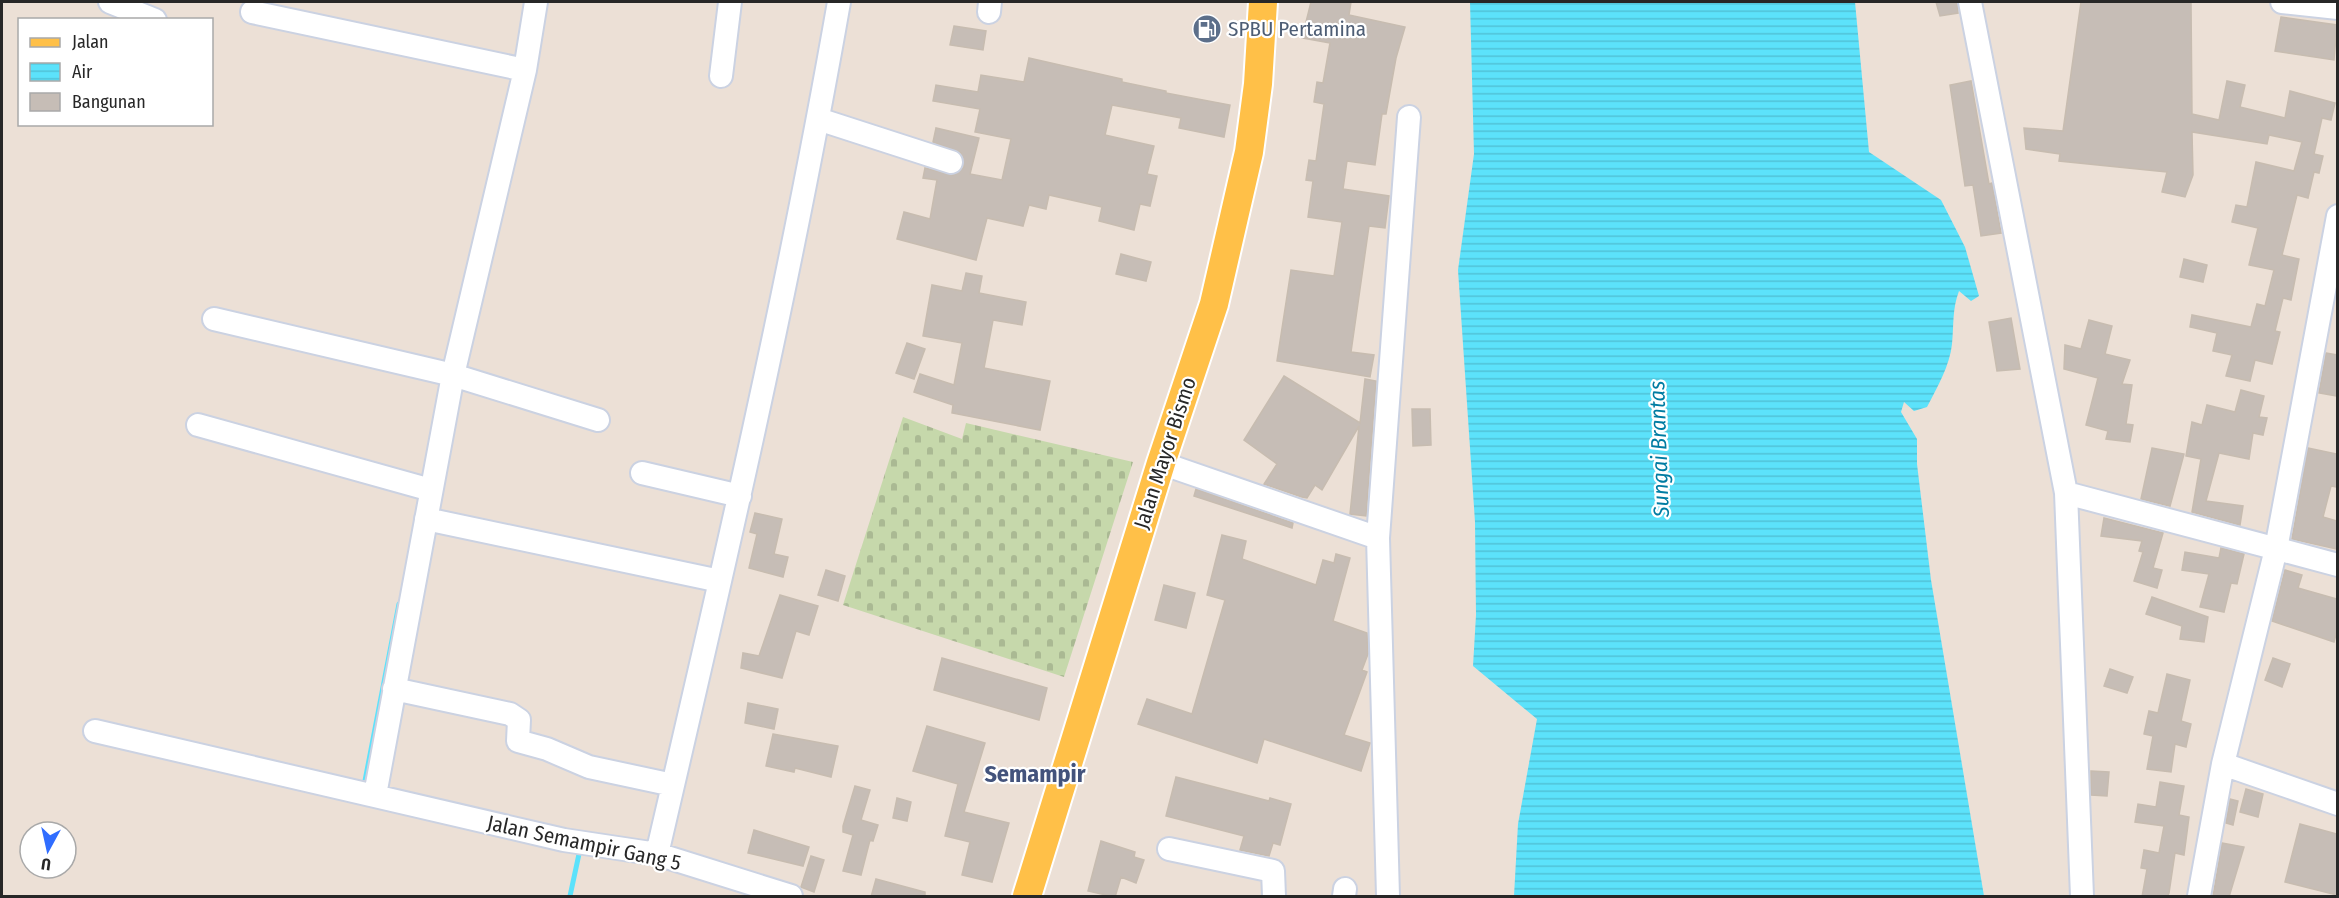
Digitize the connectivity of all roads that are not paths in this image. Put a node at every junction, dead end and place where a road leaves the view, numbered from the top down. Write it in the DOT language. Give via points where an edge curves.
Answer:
graph roads {
  1 [pos="110,2"];
  2 [pos="536,2"];
  3 [pos="730,2"];
  4 [pos="839,2"];
  5 [pos="1263,2"];
  6 [pos="1970,2"];
  7 [pos="2282,2"];
  8 [pos="2337,8"];
  9 [pos="252,12"];
  10 [pos="150,18"];
  11 [pos="525,70"];
  12 [pos="721,76"];
  13 [pos="1409,117"];
  14 [pos="818,119"];
  15 [pos="951,162"];
  16 [pos="2337,216"];
  17 [pos="2329,310"];
  18 [pos="214,319"];
  19 [pos="453,375"];
  20 [pos="598,420"];
  21 [pos="198,425"];
  22 [pos="1161,462"];
  23 [pos="642,473"];
  24 [pos="430,490"];
  25 [pos="2066,493"];
  26 [pos="740,496"];
  27 [pos="426,519"];
  28 [pos="1378,538"];
  29 [pos="2276,549"];
  30 [pos="2337,565"];
  31 [pos="720,581"];
  32 [pos="394,689"];
  33 [pos="95,732"];
  34 [pos="2223,764"];
  35 [pos="673,785"];
  36 [pos="367,793"];
  37 [pos="2337,804"];
  38 [pos="1169,849"];
  39 [pos="657,855"];
  40 [pos="791,897"];
  41 [pos="1027,897"];
  42 [pos="1275,897"];
  43 [pos="1388,897"];
  44 [pos="2082,897"];
  45 [pos="2199,897"];
  1 -- 10 [label="street"];
  2 -- 11 [label="street"];
  3 -- 12 [label="street"];
  4 -- 14 [label="street"];
  5 -- 22 [label="main road, Jalan Mayor Bismo" via="1250,152 1214,304"];
  6 -- 25 [label="street"];
  7 -- 8 [label="street"];
  9 -- 11 [label="street"];
  11 -- 19 [label="street"];
  13 -- 28 [label="street"];
  14 -- 15 [label="street"];
  14 -- 26 [label="street"];
  16 -- 17 [label="street"];
  17 -- 29 [label="street"];
  18 -- 19 [label="street"];
  19 -- 20 [label="street"];
  19 -- 24 [label="street"];
  21 -- 24 [label="street"];
  22 -- 28 [label="street"];
  22 -- 41 [label="main road, Jalan Mayor Bismo"];
  23 -- 26 [label="street"];
  24 -- 27 [label="street"];
  25 -- 29 [label="street"];
  25 -- 44 [label="street"];
  26 -- 31 [label="street"];
  27 -- 31 [label="street"];
  27 -- 32 [label="street"];
  28 -- 43 [label="street"];
  29 -- 30 [label="street"];
  29 -- 34 [label="street"];
  31 -- 35 [label="street"];
  32 -- 35 [label="street" via="510,714 519,720 518,741 589,766"];
  32 -- 36 [label="street"];
  33 -- 36 [label="street, Jalan Semampir Gang 5"];
  34 -- 37 [label="street"];
  34 -- 45 [label="street"];
  35 -- 39 [label="street"];
  36 -- 39 [label="street, Jalan Semampir Gang 5" via="564,840"];
  38 -- 42 [label="street" via="1273,871"];
  39 -- 40 [label="street, Jalan Semampir Gang 5"];
}
